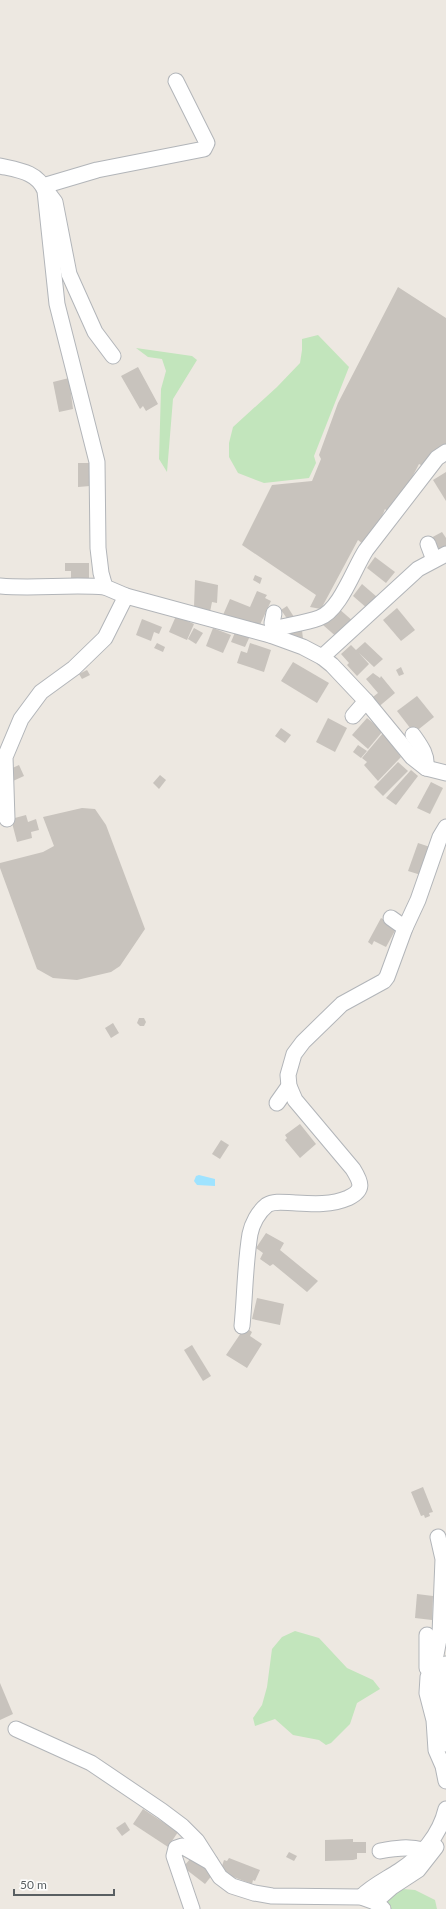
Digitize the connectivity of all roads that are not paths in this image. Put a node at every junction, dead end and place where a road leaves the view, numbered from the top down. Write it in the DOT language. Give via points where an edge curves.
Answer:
graph roads {
  1 [pos="176,80"];
  2 [pos="0,166"];
  3 [pos="44,189"];
  4 [pos="112,356"];
  5 [pos="446,452"];
  6 [pos="428,544"];
  7 [pos="440,557"];
  8 [pos="0,586"];
  9 [pos="105,587"];
  10 [pos="126,596"];
  11 [pos="274,613"];
  12 [pos="272,632"];
  13 [pos="322,657"];
  14 [pos="366,701"];
  15 [pos="353,716"];
  16 [pos="413,735"];
  17 [pos="2,758"];
  18 [pos="426,768"];
  19 [pos="446,773"];
  20 [pos="7,819"];
  21 [pos="446,827"];
  22 [pos="391,918"];
  23 [pos="405,928"];
  24 [pos="289,1086"];
  25 [pos="277,1103"];
  26 [pos="242,1326"];
  27 [pos="438,1537"];
  28 [pos="427,1635"];
  29 [pos="446,1664"];
  30 [pos="428,1677"];
  31 [pos="16,1729"];
  32 [pos="446,1744"];
  33 [pos="446,1781"];
  34 [pos="446,1809"];
  35 [pos="446,1833"];
  36 [pos="423,1850"];
  37 [pos="380,1851"];
  38 [pos="212,1864"];
  39 [pos="361,1897"];
  40 [pos="379,1906"];
  41 [pos="192,1909"];
  1 -- 3 [label="street" via="202,130 207,143 204,149 97,170"];
  2 -- 3 [label="street" via="27,172 39,180"];
  3 -- 4 [label="street" via="55,202 69,274 95,332"];
  3 -- 9 [label="street" via="57,304 97,462 98,548"];
  5 -- 12 [label="street" via="437,458 366,550 356,564 338,602 330,611 321,618"];
  6 -- 7 [label="street"];
  7 -- 13 [label="street" via="418,569"];
  8 -- 9 [label="street"];
  9 -- 10 [label="street"];
  10 -- 12 [label="street"];
  10 -- 17 [label="street" via="105,638 74,668 41,692 21,719"];
  11 -- 12 [label="street"];
  12 -- 13 [label="street"];
  13 -- 14 [label="street"];
  14 -- 15 [label="street"];
  14 -- 18 [label="street" via="412,757"];
  16 -- 18 [label="street" via="423,750 427,761"];
  17 -- 20 [label="street"];
  18 -- 19 [label="street"];
  21 -- 23 [label="street"];
  22 -- 23 [label="street"];
  23 -- 24 [label="street" via="384,981 342,1004 294,1054 288,1075"];
  24 -- 25 [label="street"];
  24 -- 26 [label="street" via="295,1100 353,1169 360,1180 359,1190 355,1195 336,1202 277,1202 267,1205 256,1218 250,1234"];
  27 -- 30 [label="street" via="443,1559 440,1634 435,1660"];
  28 -- 30 [label="street"];
  29 -- 32 [label="street" via="439,1688"];
  30 -- 33 [label="street" via="427,1693 434,1720 436,1750"];
  31 -- 38 [label="street" via="76,1755 116,1779 182,1826 197,1841"];
  34 -- 36 [label="street" via="444,1819"];
  35 -- 40 [label="street" via="418,1870 392,1887"];
  36 -- 37 [label="street" via="395,1848"];
  36 -- 39 [label="street" via="399,1871 367,1890"];
  38 -- 39 [label="street" via="220,1877 232,1886 254,1894"];
  38 -- 41 [label="street" via="182,1846 176,1848 174,1856"];
  39 -- 40 [label="street"];
}
